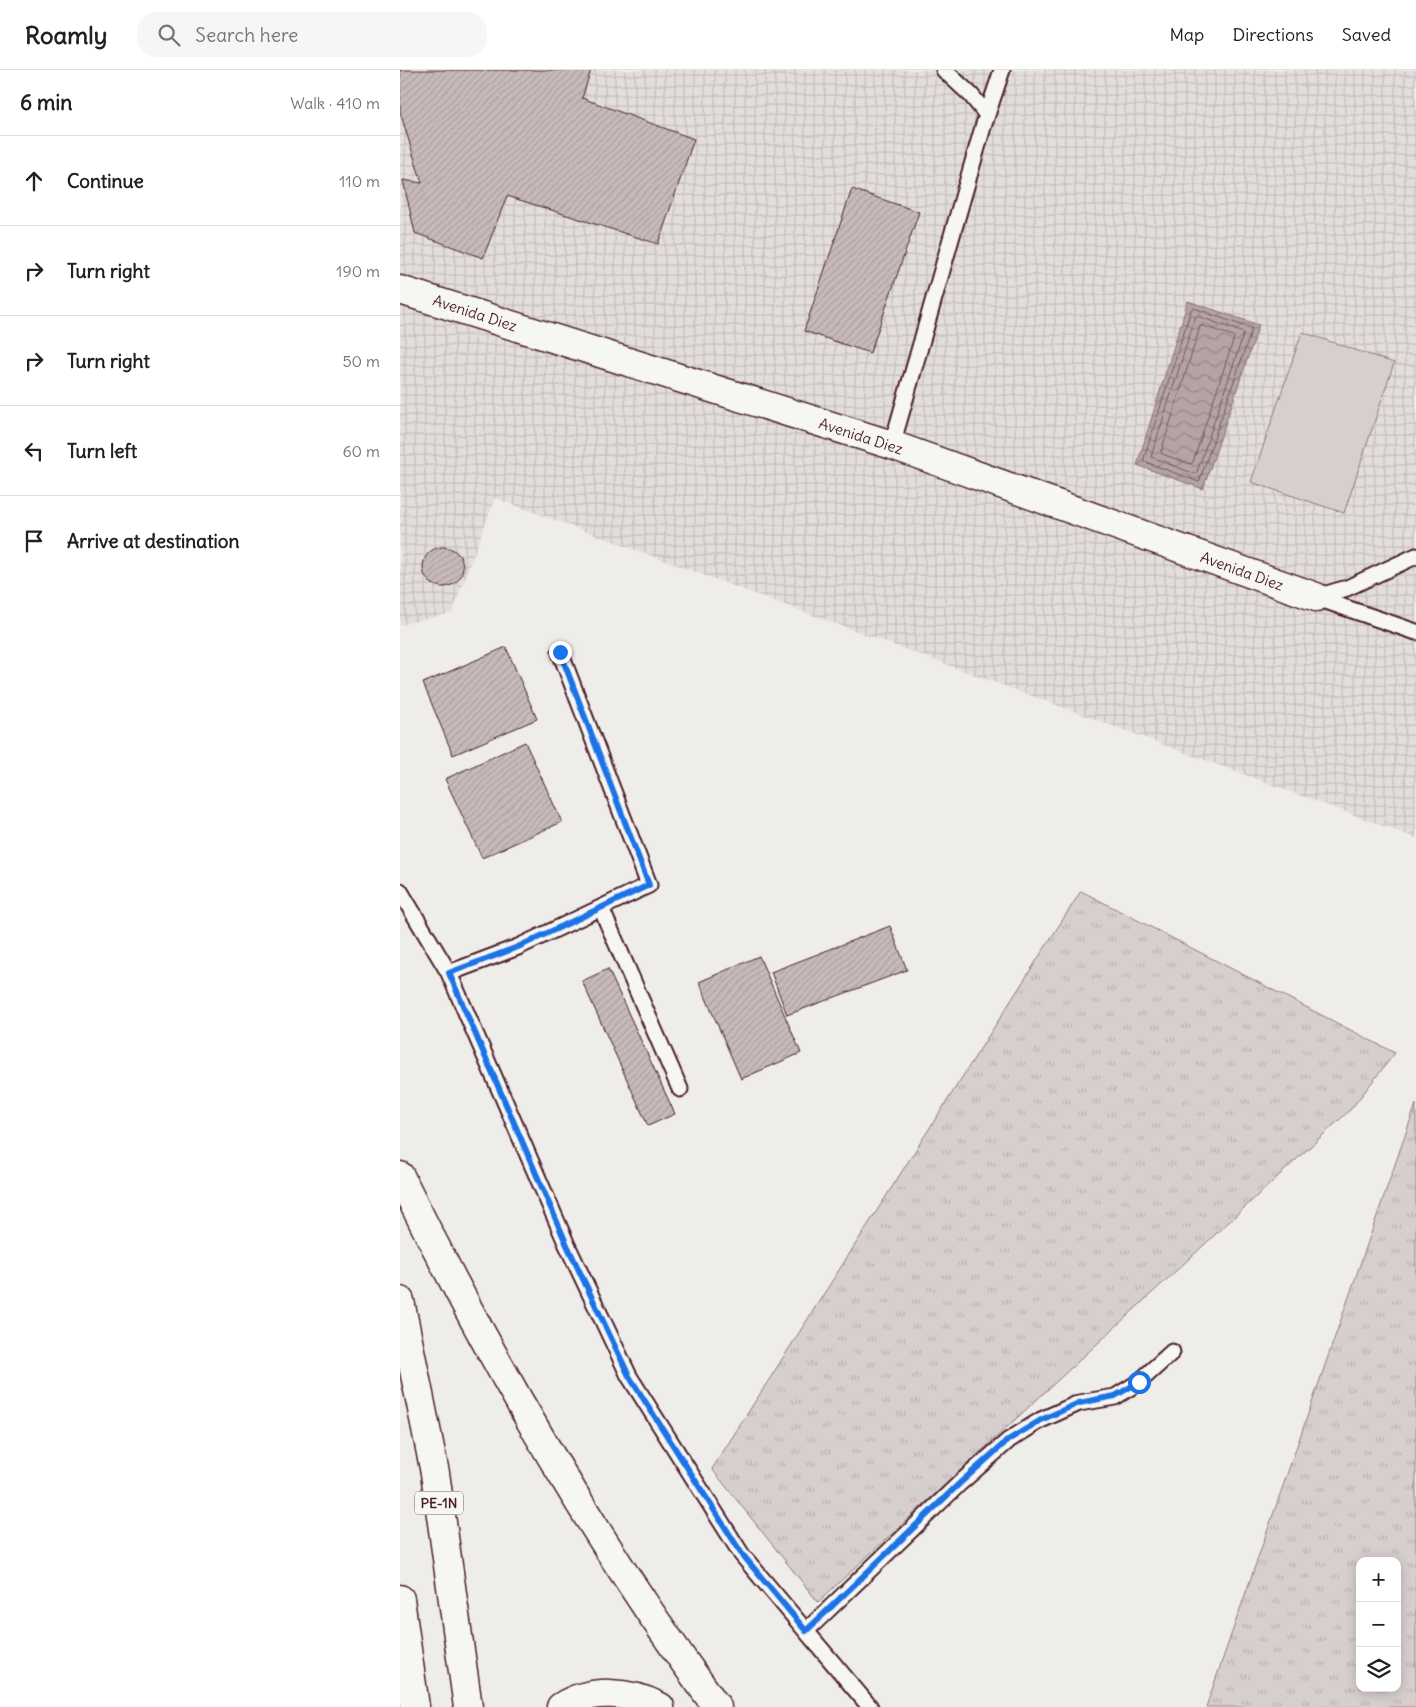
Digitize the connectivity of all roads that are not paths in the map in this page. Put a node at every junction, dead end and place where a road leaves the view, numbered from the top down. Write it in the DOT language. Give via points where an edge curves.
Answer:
graph roads {
  1 [pos="944,70"];
  2 [pos="1002,70"];
  3 [pos="986,115"];
  4 [pos="400,290"];
  5 [pos="892,445"];
  6 [pos="1416,556"];
  7 [pos="1316,597"];
  8 [pos="1415,631"];
  9 [pos="560,652"];
  10 [pos="400,891"];
  11 [pos="601,908"];
  12 [pos="449,973"];
  13 [pos="680,1089"];
  14 [pos="400,1176"];
  15 [pos="400,1301"];
  16 [pos="1172,1352"];
  17 [pos="400,1598"];
  18 [pos="806,1631"];
  19 [pos="414,1707"];
  20 [pos="468,1707"];
  21 [pos="561,1707"];
  22 [pos="660,1707"];
  23 [pos="717,1707"];
  24 [pos="870,1707"];
  1 -- 3 [label="lane" via="971,95"];
  2 -- 3 [label="lane"];
  3 -- 5 [label="lane"];
  4 -- 5 [label="main road, Avenida Diez"];
  5 -- 7 [label="main road, Avenida Diez"];
  6 -- 7 [label="lane" via="1347,588"];
  7 -- 8 [label="lane"];
  9 -- 11 [label="lane" via="649,885"];
  10 -- 12 [label="lane"];
  11 -- 12 [label="lane" via="518,947"];
  11 -- 13 [label="lane"];
  12 -- 18 [label="lane" via="567,1245 629,1376 742,1554"];
  14 -- 23 [label="main road" via="440,1259 549,1453 610,1553"];
  15 -- 20 [label="main road, PE-1N" via="435,1473"];
  16 -- 18 [label="lane" via="1139,1382 1115,1396 1079,1403 1008,1440"];
  17 -- 19 [label="main road"];
  18 -- 24 [label="lane"];
  21 -- 22 [label="main road" via="580,1698 617,1694 636,1697"];
}
